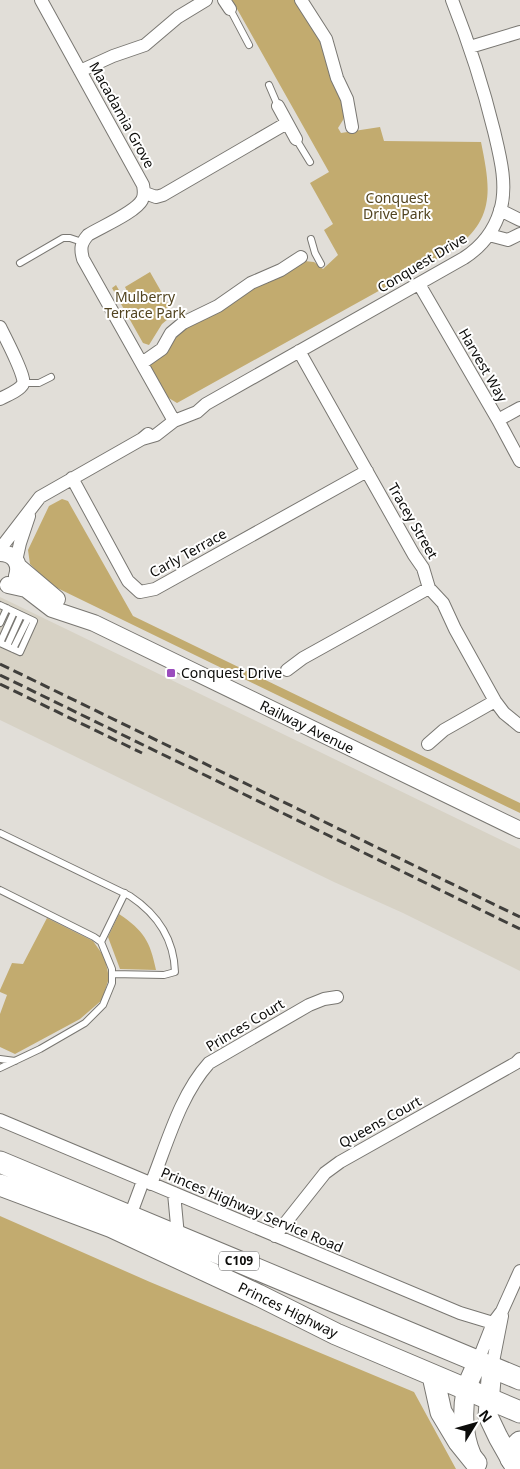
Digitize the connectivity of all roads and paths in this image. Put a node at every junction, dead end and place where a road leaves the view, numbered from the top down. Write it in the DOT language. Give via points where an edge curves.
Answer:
graph roads {
  1 [pos="41,0"];
  2 [pos="206,0"];
  3 [pos="302,0"];
  4 [pos="452,0"];
  5 [pos="227,4"];
  6 [pos="520,32"];
  7 [pos="249,45"];
  8 [pos="470,47"];
  9 [pos="80,72"];
  10 [pos="269,85"];
  11 [pos="278,106"];
  12 [pos="287,123"];
  13 [pos="352,127"];
  14 [pos="296,139"];
  15 [pos="310,162"];
  16 [pos="145,192"];
  17 [pos="500,210"];
  18 [pos="520,220"];
  19 [pos="520,234"];
  20 [pos="489,235"];
  21 [pos="311,239"];
  22 [pos="82,242"];
  23 [pos="315,253"];
  24 [pos="301,257"];
  25 [pos="20,263"];
  26 [pos="322,264"];
  27 [pos="419,284"];
  28 [pos="0,327"];
  29 [pos="299,351"];
  30 [pos="142,363"];
  31 [pos="51,377"];
  32 [pos="24,383"];
  33 [pos="0,399"];
  34 [pos="520,408"];
  35 [pos="172,417"];
  36 [pos="498,420"];
  37 [pos="520,461"];
  38 [pos="367,471"];
  39 [pos="72,478"];
  40 [pos="32,506"];
  41 [pos="0,549"];
  42 [pos="0,552"];
  43 [pos="17,563"];
  44 [pos="4,586"];
  45 [pos="429,588"];
  46 [pos="2,606"];
  47 [pos="14,612"];
  48 [pos="25,617"];
  49 [pos="0,623"];
  50 [pos="94,623"];
  51 [pos="5,645"];
  52 [pos="286,670"];
  53 [pos="495,701"];
  54 [pos="520,726"];
  55 [pos="428,744"];
  56 [pos="520,830"];
  57 [pos="0,834"];
  58 [pos="0,890"];
  59 [pos="124,893"];
  60 [pos="101,942"];
  61 [pos="112,974"];
  62 [pos="337,997"];
  63 [pos="0,1059"];
  64 [pos="520,1059"];
  65 [pos="16,1061"];
  66 [pos="0,1068"];
  67 [pos="0,1120"];
  68 [pos="0,1162"];
  69 [pos="147,1182"];
  70 [pos="0,1185"];
  71 [pos="174,1193"];
  72 [pos="130,1216"];
  73 [pos="178,1236"];
  74 [pos="275,1236"];
  75 [pos="147,1244"];
  76 [pos="520,1271"];
  77 [pos="502,1311"];
  78 [pos="493,1323"];
  79 [pos="485,1364"];
  80 [pos="433,1376"];
  81 [pos="520,1378"];
  82 [pos="466,1390"];
  83 [pos="489,1400"];
  84 [pos="520,1412"];
  85 [pos="516,1457"];
  86 [pos="477,1466"];
  1 -- 9 [label="street, Macadamia Grove"];
  2 -- 9 [label="street" via="178,17 145,45"];
  3 -- 13 [label="street" via="326,39 337,78 347,99"];
  4 -- 8 [label="street, Conquest Drive"];
  5 -- 7 [label="lane"];
  6 -- 8 [label="street"];
  8 -- 17 [label="street, Conquest Drive" via="501,161 503,187"];
  9 -- 16 [label="street, Macadamia Grove"];
  10 -- 11 [label="lane"];
  11 -- 12 [label="street"];
  12 -- 14 [label="street"];
  12 -- 16 [label="street" via="163,195 156,197"];
  14 -- 15 [label="lane"];
  16 -- 22 [label="street" via="135,208 88,235"];
  17 -- 18 [label="street"];
  17 -- 20 [label="street, Conquest Drive"];
  19 -- 20 [label="street" via="508,240"];
  20 -- 27 [label="street, Conquest Drive" via="474,252"];
  21 -- 23 [label="lane"];
  22 -- 25 [label="lane" via="63,238"];
  22 -- 30 [label="street" via="83,259"];
  23 -- 24 [label="lane"];
  23 -- 26 [label="lane"];
  24 -- 30 [label="street" via="251,283 209,312 182,323 171,333 162,349"];
  27 -- 29 [label="street, Conquest Drive"];
  27 -- 36 [label="street, Harvest Way"];
  28 -- 32 [label="street"];
  29 -- 35 [label="street, Conquest Drive" via="197,412"];
  29 -- 38 [label="street, Tracey Street"];
  30 -- 35 [label="street"];
  31 -- 32 [label="lane" via="39,383"];
  32 -- 33 [label="street"];
  34 -- 36 [label="street"];
  35 -- 39 [label="street, Conquest Drive" via="142,439"];
  36 -- 37 [label="street, Harvest Way"];
  38 -- 39 [label="street, Carly Terrace" via="147,592 140,592 128,581"];
  38 -- 45 [label="street, Tracey Street" via="423,568"];
  39 -- 40 [label="street, Conquest Drive" via="44,494"];
  40 -- 41 [label="street, Conquest Drive"];
  40 -- 43 [label="street"];
  42 -- 43 [label="street, Railway Avenue" via="9,554"];
  43 -- 44 [label="street" via="15,579"];
  43 -- 50 [label="street, Railway Avenue" via="48,592"];
  44 -- 50 [label="street, Railway Avenue" via="26,589 52,609"];
  45 -- 52 [label="street"];
  45 -- 53 [label="street, Tracey Street" via="443,603"];
  46 -- 47 [label="lane"];
  46 -- 49 [label="lane"];
  47 -- 48 [label="lane"];
  47 -- 51 [label="lane"];
  48 -- 51 [label="lane"];
  48 -- 51 [label="lane" via="34,622 20,652"];
  50 -- 56 [label="street, Railway Avenue"];
  53 -- 54 [label="street, Tracey Street"];
  53 -- 55 [label="street" via="444,730"];
  57 -- 59 [label="lane"];
  58 -- 60 [label="lane"];
  59 -- 60 [label="lane"];
  59 -- 61 [label="lane" via="145,906 162,926 172,950 175,972 164,975"];
  60 -- 61 [label="lane"];
  61 -- 65 [label="lane" via="112,983 103,1005 85,1023"];
  62 -- 69 [label="street, Princes Court" via="309,1005 210,1063 186,1097"];
  63 -- 65 [label="lane"];
  64 -- 74 [label="street, Queens Court" via="340,1162 325,1173"];
  65 -- 66 [label="lane"];
  67 -- 69 [label="street, Princes Highway Service Road"];
  68 -- 72 [label="highway, Princes Highway / C109"];
  69 -- 71 [label="street, Princes Highway Service Road"];
  69 -- 72 [label="street"];
  70 -- 75 [label="highway, Princes Highway / C109" via="112,1227"];
  71 -- 73 [label="street"];
  71 -- 74 [label="street, Princes Highway Service Road"];
  72 -- 73 [label="highway, Princes Highway / C109"];
  72 -- 75 [label="highway"];
  73 -- 79 [label="highway, Princes Highway / C109"];
  74 -- 78 [label="street, Princes Highway Service Road" via="460,1313"];
  75 -- 80 [label="highway, Princes Highway / C109" via="336,1334"];
  76 -- 77 [label="street"];
  77 -- 78 [label="street"];
  77 -- 79 [label="street" via="500,1328"];
  78 -- 79 [label="street"];
  79 -- 81 [label="highway, Princes Highway / C109"];
  79 -- 82 [label="main road"];
  79 -- 83 [label="main road"];
  80 -- 82 [label="highway, Princes Highway / C109"];
  80 -- 86 [label="highway" via="441,1412"];
  82 -- 83 [label="highway, Princes Highway / C109"];
  82 -- 86 [label="main road" via="464,1427 467,1446"];
  83 -- 84 [label="highway, Princes Highway / C109"];
  83 -- 85 [label="main road" via="492,1425"];
}
